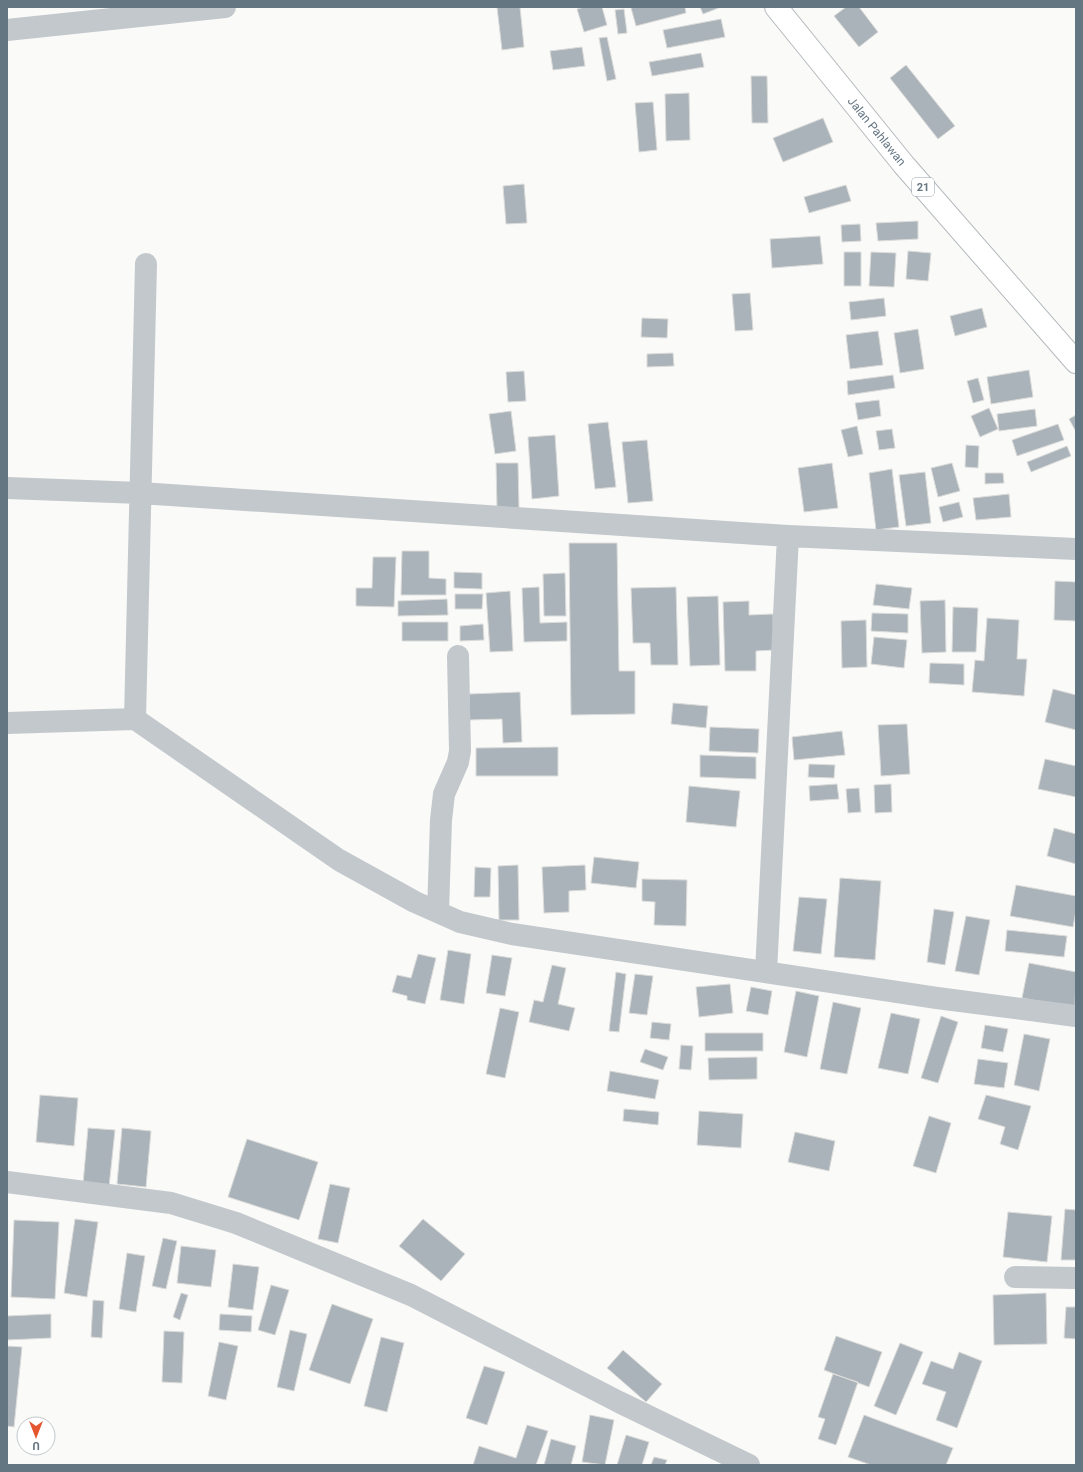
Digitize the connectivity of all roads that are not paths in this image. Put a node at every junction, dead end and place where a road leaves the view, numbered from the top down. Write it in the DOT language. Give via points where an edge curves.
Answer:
graph roads {
  1 [pos="225,7"];
  2 [pos="776,7"];
  3 [pos="7,30"];
  4 [pos="146,264"];
  5 [pos="1076,362"];
  6 [pos="7,488"];
  7 [pos="140,493"];
  8 [pos="788,536"];
  9 [pos="1076,549"];
  10 [pos="458,656"];
  11 [pos="135,719"];
  12 [pos="7,723"];
  13 [pos="438,912"];
  14 [pos="766,972"];
  15 [pos="1076,1016"];
  16 [pos="7,1182"];
  17 [pos="7,1186"];
  18 [pos="1015,1277"];
  19 [pos="1076,1278"];
  20 [pos="749,1465"];
  1 -- 3 [label="street"];
  2 -- 5 [label="highway, Jalan Pahlawan / 21" via="904,165"];
  4 -- 7 [label="street"];
  6 -- 7 [label="street"];
  7 -- 8 [label="street"];
  7 -- 11 [label="street"];
  8 -- 9 [label="street"];
  8 -- 14 [label="street"];
  10 -- 13 [label="street" via="460,751 444,794"];
  11 -- 12 [label="street"];
  11 -- 13 [label="street" via="339,860"];
  13 -- 14 [label="street" via="460,922 512,934"];
  14 -- 15 [label="street"];
  16 -- 17 [label="street"];
  16 -- 20 [label="street" via="171,1203 236,1223 411,1295"];
  18 -- 19 [label="street"];
}
